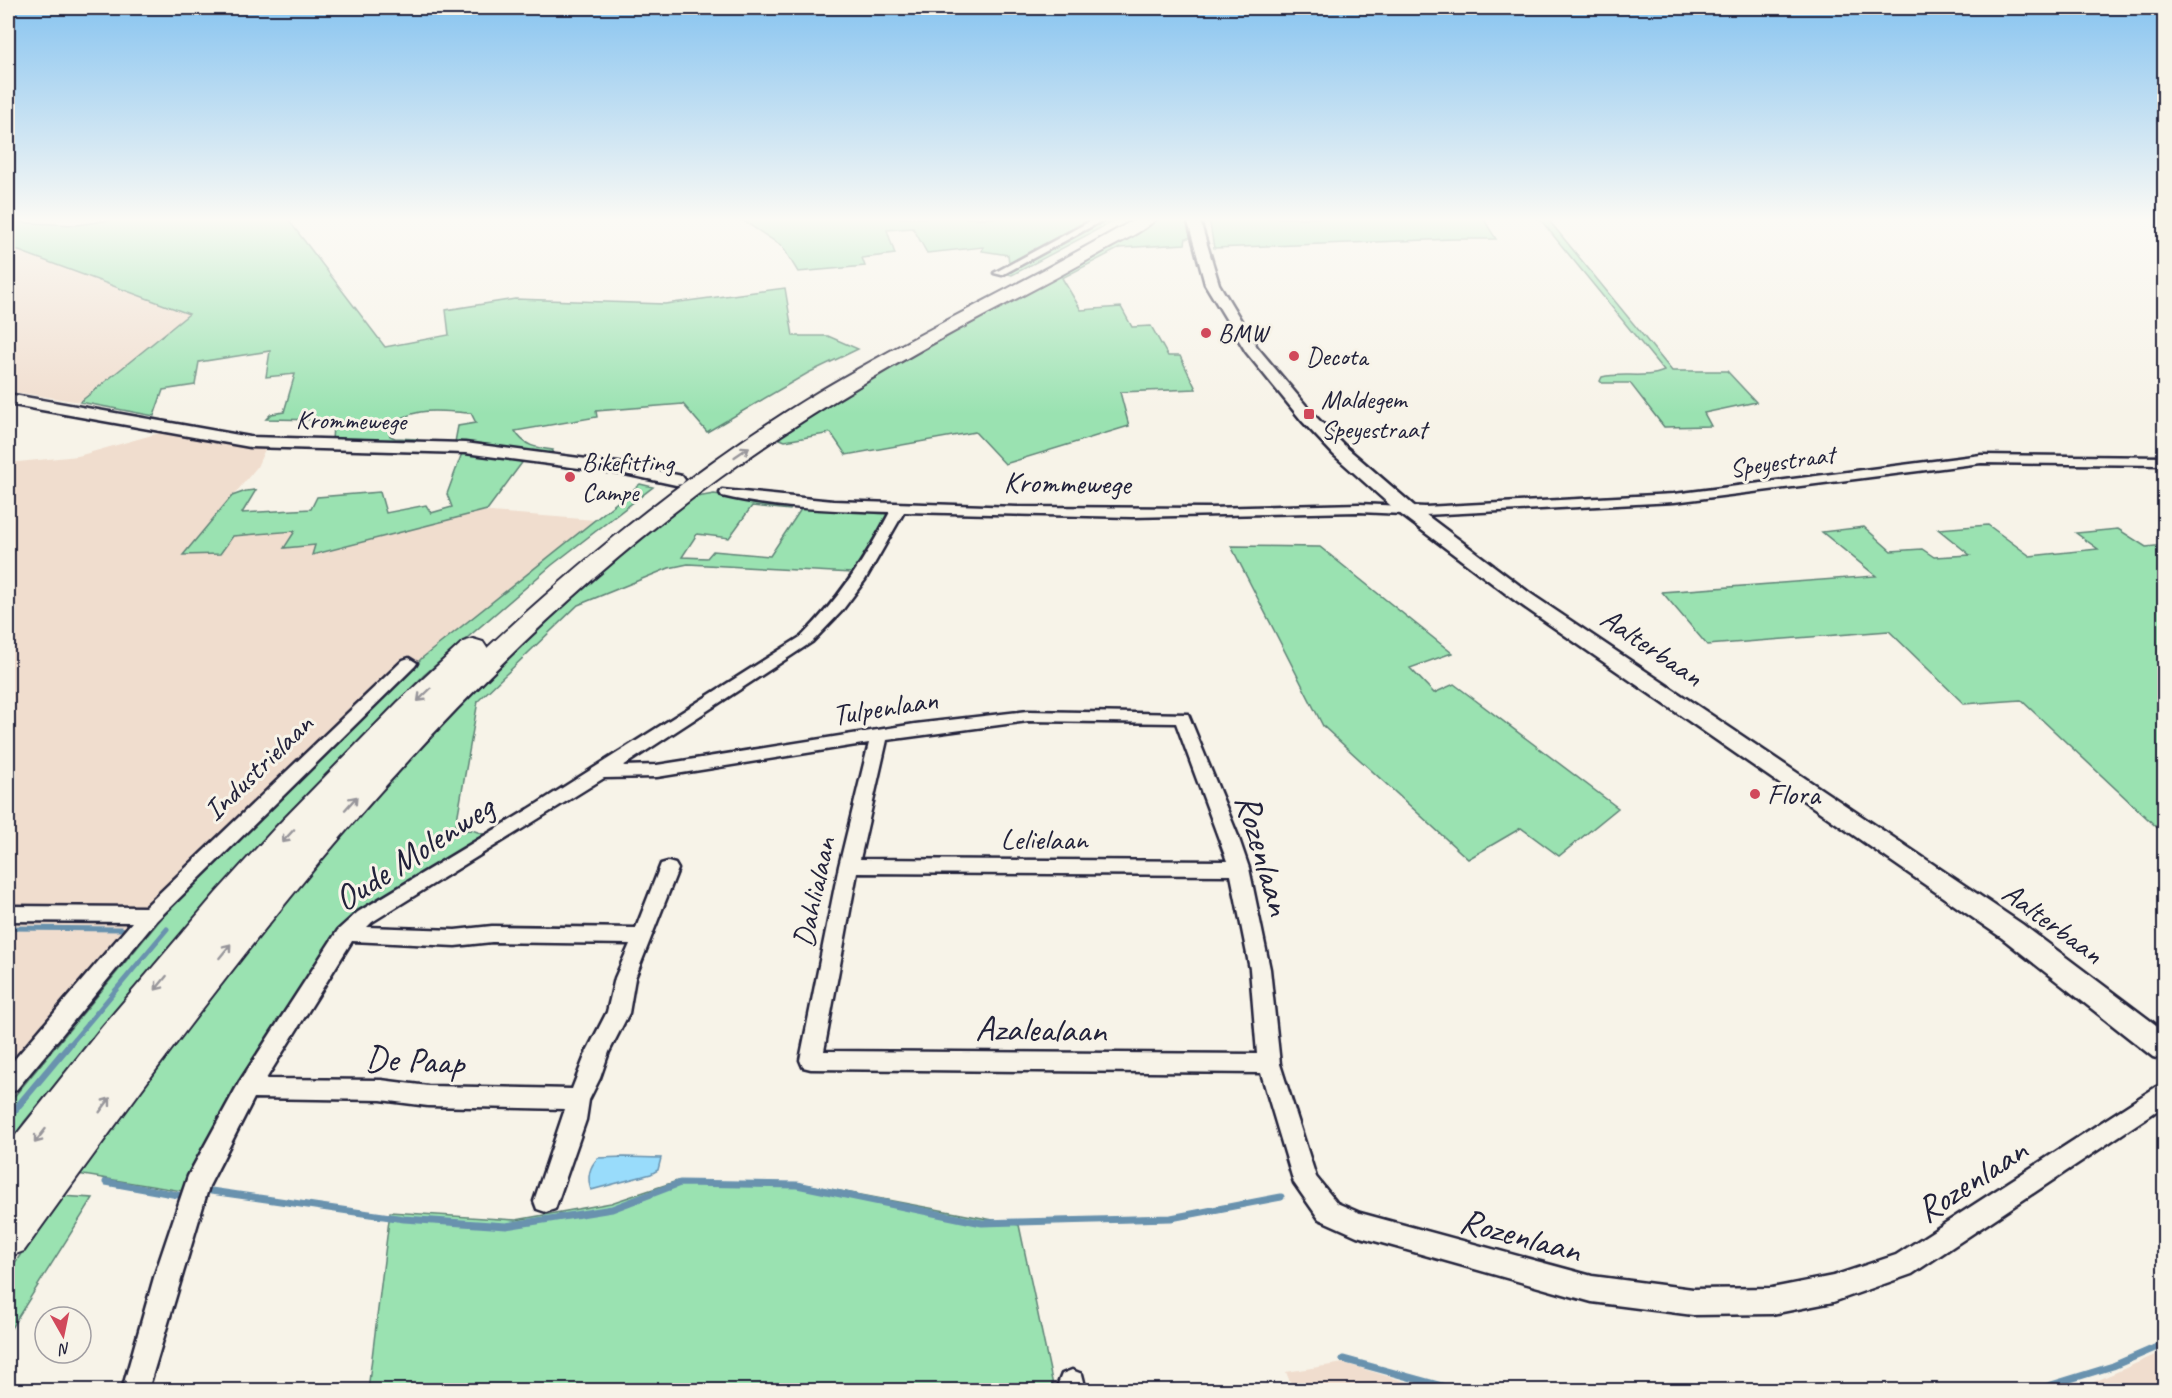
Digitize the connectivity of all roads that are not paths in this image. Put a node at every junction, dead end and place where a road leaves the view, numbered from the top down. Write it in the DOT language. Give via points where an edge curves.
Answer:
graph roads {
  1 [pos="1010,283"];
  2 [pos="1029,283"];
  3 [pos="1212,283"];
  4 [pos="8,399"];
  5 [pos="33,402"];
  6 [pos="8,416"];
  7 [pos="2164,461"];
  8 [pos="685,482"];
  9 [pos="728,493"];
  10 [pos="899,508"];
  11 [pos="1406,509"];
  12 [pos="409,663"];
  13 [pos="1182,718"];
  14 [pos="879,736"];
  15 [pos="600,772"];
  16 [pos="849,866"];
  17 [pos="1239,868"];
  18 [pos="668,869"];
  19 [pos="8,913"];
  20 [pos="150,915"];
  21 [pos="348,933"];
  22 [pos="643,936"];
  23 [pos="2164,1048"];
  24 [pos="811,1060"];
  25 [pos="1269,1064"];
  26 [pos="8,1083"];
  27 [pos="248,1088"];
  28 [pos="2164,1094"];
  29 [pos="578,1099"];
  30 [pos="8,1178"];
  31 [pos="546,1201"];
  32 [pos="8,1236"];
  33 [pos="135,1390"];
  1 -- 8 [label="highway" via="817,387 711,454"];
  8 -- 2 [label="highway, one-way" via="868,371"];
  3 -- 11 [label="main road, Aalterbaan" via="1251,349 1308,418"];
  4 -- 5 [label="main road, Krommewege"];
  5 -- 6 [label="main road"];
  5 -- 8 [label="main road, Krommewege" via="250,442 465,448"];
  7 -- 11 [label="street, Speyestraat" via="1981,459 1674,498"];
  8 -- 30 [label="highway, one-way" via="615,527 526,601 362,757 231,900"];
  32 -- 8 [label="highway, one-way" via="204,977 390,760 534,619"];
  9 -- 10 [label="street, Krommewege" via="810,504"];
  10 -- 11 [label="street, Krommewege" via="1150,513"];
  10 -- 15 [label="street, Oude Molenweg" via="872,561 807,639"];
  11 -- 23 [label="main road, Aalterbaan" via="1524,598 2002,924"];
  12 -- 20 [label="street, Industrielaan"];
  13 -- 14 [label="street, Tulpenlaan" via="1028,716"];
  13 -- 17 [label="street, Rozenlaan"];
  14 -- 15 [label="street, Tulpenlaan" via="657,771"];
  14 -- 16 [label="street, Dahlialaan"];
  15 -- 21 [label="street, Oude Molenweg" via="365,917"];
  16 -- 17 [label="street, Lelielaan"];
  16 -- 24 [label="street, Dahlialaan"];
  17 -- 25 [label="street, Rozenlaan" via="1260,969"];
  18 -- 22 [label="street"];
  19 -- 20 [label="street"];
  20 -- 26 [label="street, Industrielaan"];
  21 -- 22 [label="street" via="455,938 492,934"];
  21 -- 27 [label="street, Oude Molenweg"];
  22 -- 29 [label="street" via="625,978 618,1013"];
  24 -- 25 [label="street, Azalealaan"];
  25 -- 28 [label="street, Rozenlaan" via="1306,1183 1328,1211 1357,1224 1592,1289 1693,1302 1772,1300 1833,1289 1903,1265"];
  27 -- 29 [label="street, De Paap"];
  27 -- 33 [label="street, Oude Molenweg" via="197,1184"];
  29 -- 31 [label="street"];
}
